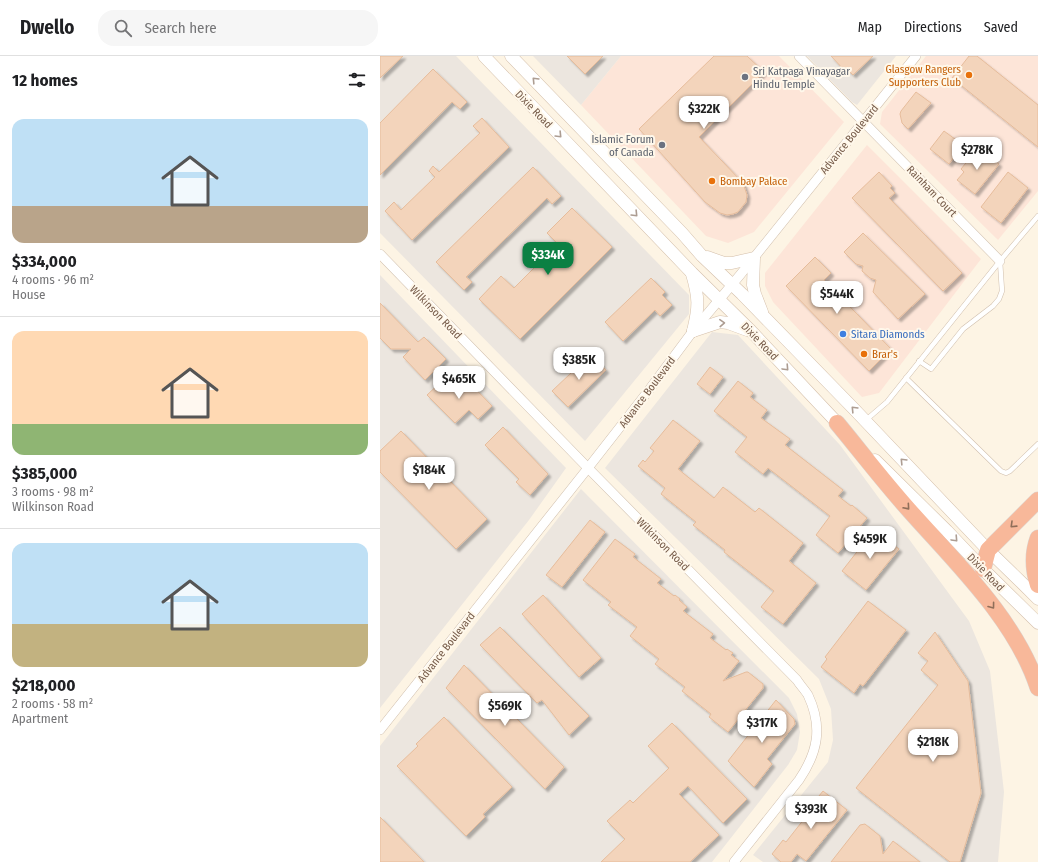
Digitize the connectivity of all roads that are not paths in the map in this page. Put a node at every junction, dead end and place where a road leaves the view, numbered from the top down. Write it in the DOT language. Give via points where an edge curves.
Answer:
graph roads {
  1 [pos="484,56"];
  2 [pos="511,56"];
  3 [pos="800,56"];
  4 [pos="916,56"];
  5 [pos="864,122"];
  6 [pos="1038,216"];
  7 [pos="380,254"];
  8 [pos="702,256"];
  9 [pos="754,258"];
  10 [pos="1000,261"];
  11 [pos="692,273"];
  12 [pos="732,285"];
  13 [pos="720,300"];
  14 [pos="764,317"];
  15 [pos="693,331"];
  16 [pos="751,331"];
  17 [pos="919,362"];
  18 [pos="906,378"];
  19 [pos="865,421"];
  20 [pos="838,423"];
  21 [pos="1038,444"];
  22 [pos="588,468"];
  23 [pos="1038,500"];
  24 [pos="1038,538"];
  25 [pos="988,550"];
  26 [pos="983,569"];
  27 [pos="1038,584"];
  28 [pos="1038,600"];
  29 [pos="1038,623"];
  30 [pos="1038,688"];
  31 [pos="380,730"];
  32 [pos="738,861"];
  1 -- 11 [label="main road, Dixie Road, one-way"];
  8 -- 2 [label="main road, Dixie Road, one-way"];
  3 -- 5 [label="street, Rainham Court"];
  4 -- 5 [label="street, Advance Boulevard"];
  5 -- 9 [label="street, Advance Boulevard"];
  5 -- 10 [label="street, Rainham Court"];
  6 -- 10 [label="lane"];
  7 -- 22 [label="street, Wilkinson Road"];
  8 -- 9 [label="main road" via="724,263"];
  8 -- 12 [label="main road, Dixie Road"];
  9 -- 12 [label="street, Advance Boulevard"];
  9 -- 14 [label="main road" via="753,285"];
  10 -- 17 [label="lane"];
  10 -- 17 [label="lane" via="1002,291 999,299 963,329 931,369"];
  11 -- 13 [label="main road, Dixie Road"];
  11 -- 15 [label="main road" via="698,302"];
  12 -- 13 [label="street, Advance Boulevard"];
  12 -- 14 [label="main road, Dixie Road"];
  13 -- 15 [label="street, Advance Boulevard"];
  13 -- 16 [label="main road, Dixie Road"];
  19 -- 14 [label="main road, Dixie Road, one-way"];
  15 -- 16 [label="main road, one-way" via="720,322"];
  15 -- 22 [label="street, Advance Boulevard"];
  16 -- 20 [label="main road, Dixie Road, one-way"];
  17 -- 18 [label="lane"];
  18 -- 19 [label="lane" via="886,402"];
  18 -- 21 [label="lane" via="1001,471 1010,471"];
  25 -- 19 [label="main road, Dixie Road, one-way"];
  20 -- 26 [label="main road, Dixie Road, one-way"];
  20 -- 30 [label="highway, one-way" via="905,505 980,590 1025,655"];
  22 -- 31 [label="street, Advance Boulevard"];
  22 -- 32 [label="street, Wilkinson Road" via="797,680 807,694 815,716 817,734 812,756 799,780"];
  23 -- 25 [label="highway, one-way"];
  24 -- 27 [label="highway" via="1034,550 1034,569"];
  25 -- 26 [label="highway"];
  25 -- 28 [label="main road, Dixie Road"];
  26 -- 29 [label="main road, Dixie Road"];
}
